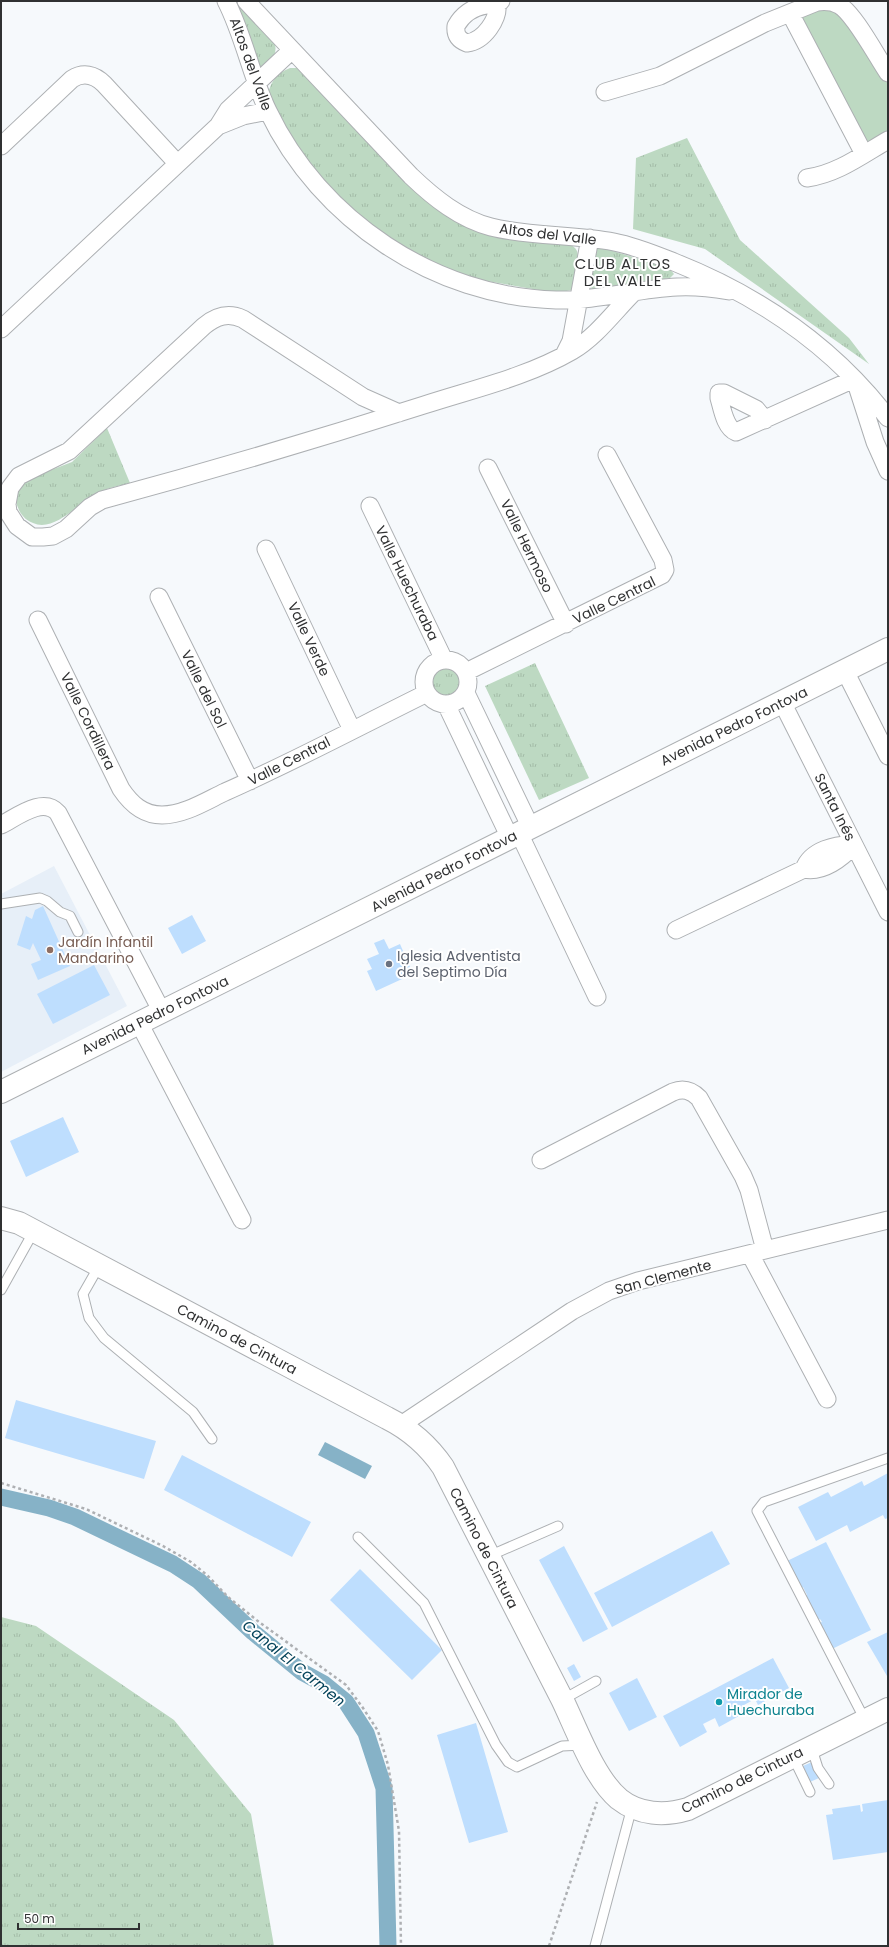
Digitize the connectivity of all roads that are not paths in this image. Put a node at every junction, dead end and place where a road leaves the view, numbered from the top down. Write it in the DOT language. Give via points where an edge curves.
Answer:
graph roads {
  1 [pos="226,1"];
  2 [pos="246,1"];
  3 [pos="790,13"];
  4 [pos="292,50"];
  5 [pos="888,73"];
  6 [pos="256,84"];
  7 [pos="605,92"];
  8 [pos="268,111"];
  9 [pos="218,126"];
  10 [pos="888,140"];
  11 [pos="1,146"];
  12 [pos="864,154"];
  13 [pos="177,163"];
  14 [pos="807,178"];
  15 [pos="590,238"];
  16 [pos="739,292"];
  17 [pos="633,293"];
  18 [pos="579,299"];
  19 [pos="1,329"];
  20 [pos="564,355"];
  21 [pos="854,379"];
  22 [pos="369,400"];
  23 [pos="398,413"];
  24 [pos="888,418"];
  25 [pos="765,420"];
  26 [pos="367,423"];
  27 [pos="607,455"];
  28 [pos="488,468"];
  29 [pos="888,470"];
  30 [pos="370,506"];
  31 [pos="266,549"];
  32 [pos="159,596"];
  33 [pos="38,620"];
  34 [pos="566,624"];
  35 [pos="888,649"];
  36 [pos="444,660"];
  37 [pos="845,671"];
  38 [pos="466,672"];
  39 [pos="427,693"];
  40 [pos="466,693"];
  41 [pos="782,702"];
  42 [pos="446,704"];
  43 [pos="352,730"];
  44 [pos="888,756"];
  45 [pos="250,781"];
  46 [pos="147,813"];
  47 [pos="1,825"];
  48 [pos="520,833"];
  49 [pos="854,845"];
  50 [pos="1,904"];
  51 [pos="888,912"];
  52 [pos="676,930"];
  53 [pos="78,932"];
  54 [pos="597,997"];
  55 [pos="162,1012"];
  56 [pos="139,1023"];
  57 [pos="1,1092"];
  58 [pos="541,1160"];
  59 [pos="1,1204"];
  60 [pos="242,1220"];
  61 [pos="888,1220"];
  62 [pos="18,1224"];
  63 [pos="757,1252"];
  64 [pos="99,1266"];
  65 [pos="1,1290"];
  66 [pos="827,1399"];
  67 [pos="401,1425"];
  68 [pos="212,1439"];
  69 [pos="888,1458"];
  70 [pos="558,1526"];
  71 [pos="358,1537"];
  72 [pos="489,1556"];
  73 [pos="596,1681"];
  74 [pos="562,1700"];
  75 [pos="888,1709"];
  76 [pos="865,1720"];
  77 [pos="585,1745"];
  78 [pos="802,1751"];
  79 [pos="829,1784"];
  80 [pos="810,1792"];
  81 [pos="632,1807"];
  82 [pos="595,1946"];
  1 -- 6 [label="street, Altos del Valle" via="238,27"];
  2 -- 4 [label="street, Altos del Valle"];
  3 -- 5 [label="street" via="817,2 825,1 839,5 848,13"];
  3 -- 7 [label="street" via="744,33 660,76"];
  3 -- 12 [label="street"];
  4 -- 6 [label="street"];
  4 -- 15 [label="street, Altos del Valle" via="425,190 455,211 505,230"];
  6 -- 8 [label="street, Altos del Valle"];
  6 -- 9 [label="street" via="228,110"];
  8 -- 9 [label="street" via="243,116"];
  8 -- 18 [label="street, Altos del Valle" via="293,154 317,186 347,216 396,252 460,283 499,294 557,300"];
  9 -- 13 [label="street"];
  10 -- 12 [label="street"];
  11 -- 13 [label="street" via="72,80 88,75 100,79"];
  12 -- 14 [label="street" via="838,170 819,177"];
  13 -- 19 [label="street"];
  15 -- 16 [label="street, Altos del Valle" via="620,243 653,253 705,274"];
  15 -- 18 [label="street"];
  16 -- 17 [label="street, Altos del Valle" via="677,287"];
  16 -- 21 [label="street, Altos del Valle" via="787,321 826,352"];
  17 -- 18 [label="street, Altos del Valle"];
  17 -- 20 [label="street" via="592,336"];
  18 -- 20 [label="street" via="571,341"];
  20 -- 23 [label="street" via="540,368"];
  21 -- 24 [label="street, Altos del Valle"];
  21 -- 25 [label="street"];
  21 -- 29 [label="street, Altos del Valle" via="875,442"];
  22 -- 23 [label="street"];
  22 -- 26 [label="street" via="362,412"];
  22 -- 26 [label="street" via="243,320 230,315 216,318 204,326 69,451 19,476 10,488 8,512 16,526 32,536 53,536 66,530 90,507 102,500"];
  23 -- 26 [label="street"];
  27 -- 34 [label="street, Valle Central" via="663,560 665,570 658,578"];
  28 -- 34 [label="street, Valle Hermoso"];
  30 -- 36 [label="street, Valle Huechuraba"];
  31 -- 43 [label="street, Valle Verde"];
  32 -- 45 [label="street, Valle del Sol"];
  33 -- 46 [label="street, Valle Cordillera" via="121,789 134,805"];
  34 -- 38 [label="street, Valle Central"];
  35 -- 37 [label="street, Avenida Pedro Fontova"];
  36 -- 38 [label="street" via="457,663"];
  36 -- 39 [label="street" via="433,665 426,675"];
  37 -- 41 [label="street, Avenida Pedro Fontova"];
  37 -- 44 [label="street"];
  38 -- 40 [label="street"];
  39 -- 42 [label="street" via="435,701"];
  39 -- 43 [label="street, Valle Central"];
  40 -- 42 [label="street" via="457,702"];
  40 -- 48 [label="street"];
  41 -- 48 [label="street, Avenida Pedro Fontova"];
  41 -- 49 [label="street, Santa Inés"];
  42 -- 48 [label="street"];
  43 -- 45 [label="street, Valle Central"];
  45 -- 46 [label="street, Valle Central" via="178,812 163,815"];
  47 -- 55 [label="street" via="42,805 50,806 58,813"];
  48 -- 54 [label="street"];
  48 -- 55 [label="street, Avenida Pedro Fontova"];
  49 -- 51 [label="street, Santa Inés"];
  49 -- 52 [label="street" via="824,850 812,857 804,869"];
  50 -- 53 [label="lane" via="40,898 70,916"];
  55 -- 56 [label="street, Avenida Pedro Fontova"];
  56 -- 57 [label="street, Avenida Pedro Fontova"];
  56 -- 60 [label="street"];
  58 -- 63 [label="street" via="672,1092 690,1091 699,1098 749,1190"];
  59 -- 62 [label="street, Camino de Cintura"];
  61 -- 63 [label="street, San Clemente"];
  62 -- 64 [label="street, Camino de Cintura"];
  62 -- 65 [label="lane"];
  63 -- 66 [label="street"];
  63 -- 67 [label="street, San Clemente" via="638,1281 590,1300"];
  64 -- 67 [label="street, Camino de Cintura"];
  64 -- 68 [label="lane" via="83,1294 89,1318 104,1338 194,1412"];
  67 -- 72 [label="street, Camino de Cintura" via="423,1442 443,1467"];
  69 -- 76 [label="lane" via="764,1502 757,1511"];
  70 -- 72 [label="lane"];
  71 -- 77 [label="lane" via="424,1603 496,1745 508,1762 517,1767 562,1746"];
  72 -- 74 [label="street, Camino de Cintura"];
  73 -- 74 [label="lane"];
  74 -- 77 [label="street, Camino de Cintura"];
  75 -- 76 [label="street, Camino de Cintura"];
  76 -- 78 [label="street, Camino de Cintura"];
  77 -- 81 [label="street, Camino de Cintura" via="604,1782 618,1798"];
  78 -- 79 [label="lane"];
  78 -- 80 [label="lane"];
  78 -- 81 [label="street, Camino de Cintura" via="688,1809 661,1813"];
  81 -- 82 [label="lane"];
}
